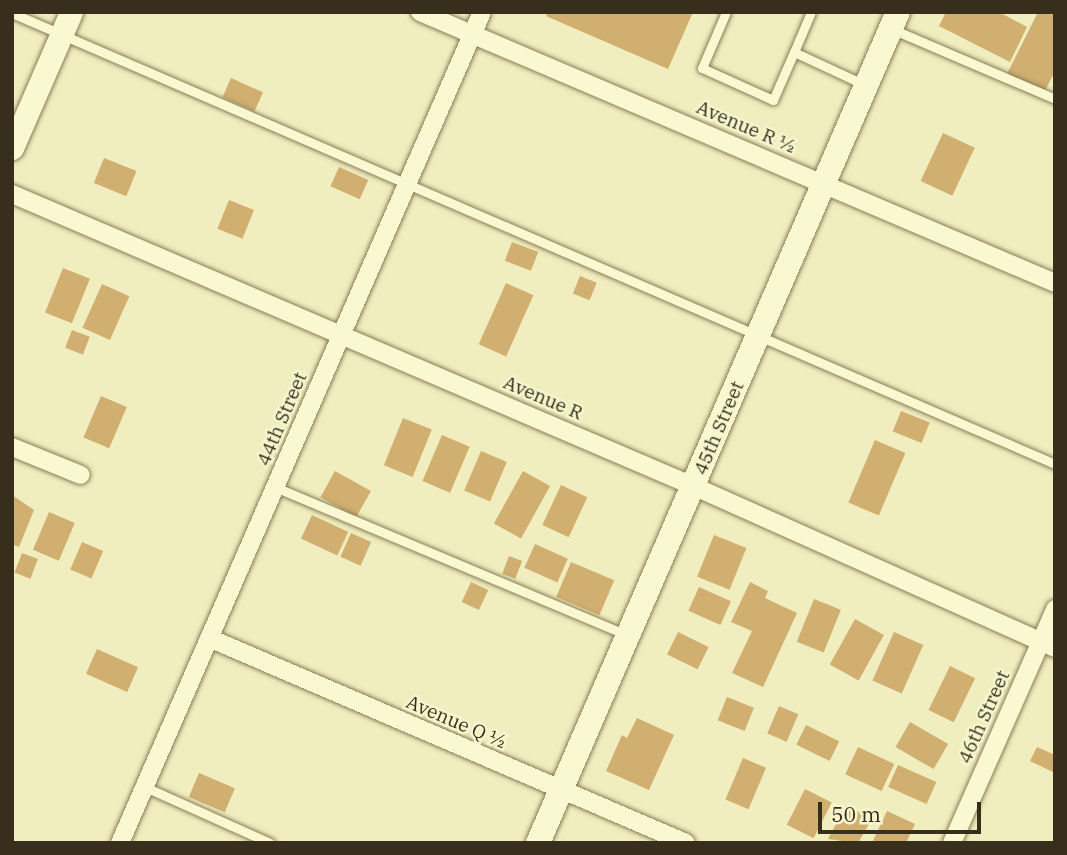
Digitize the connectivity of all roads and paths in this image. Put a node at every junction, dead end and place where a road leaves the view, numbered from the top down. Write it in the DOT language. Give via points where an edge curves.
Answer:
graph roads {
  1 [pos="71,12"];
  2 [pos="420,12"];
  3 [pos="482,12"];
  4 [pos="726,12"];
  5 [pos="811,12"];
  6 [pos="12,13"];
  7 [pos="894,21"];
  8 [pos="471,34"];
  9 [pos="60,36"];
  10 [pos="794,52"];
  11 [pos="866,85"];
  12 [pos="1055,99"];
  13 [pos="12,148"];
  14 [pos="824,183"];
  15 [pos="406,185"];
  16 [pos="12,194"];
  17 [pos="1055,283"];
  18 [pos="341,334"];
  19 [pos="758,338"];
  20 [pos="12,447"];
  21 [pos="1055,464"];
  22 [pos="81,475"];
  23 [pos="693,486"];
  24 [pos="275,487"];
  25 [pos="1055,609"];
  26 [pos="629,636"];
  27 [pos="209,638"];
  28 [pos="1047,645"];
  29 [pos="145,787"];
  30 [pos="561,790"];
  31 [pos="121,843"];
  32 [pos="270,843"];
  33 [pos="538,843"];
  34 [pos="686,843"];
  35 [pos="952,843"];
  1 -- 9 [label="street"];
  2 -- 8 [label="street, Avenue R ½"];
  3 -- 8 [label="street, 44th Street"];
  4 -- 10 [label="lane" via="702,68 773,100"];
  5 -- 10 [label="lane"];
  6 -- 9 [label="lane"];
  7 -- 11 [label="main road, 45th Street"];
  7 -- 12 [label="lane"];
  8 -- 14 [label="street, Avenue R ½"];
  8 -- 15 [label="street, 44th Street"];
  9 -- 13 [label="street"];
  9 -- 15 [label="lane"];
  10 -- 11 [label="lane"];
  11 -- 14 [label="main road, 45th Street"];
  14 -- 17 [label="street, Avenue R ½"];
  14 -- 19 [label="main road, 45th Street"];
  15 -- 18 [label="street, 44th Street"];
  15 -- 19 [label="lane"];
  16 -- 18 [label="street, Avenue R"];
  18 -- 23 [label="street, Avenue R"];
  18 -- 24 [label="street, 44th Street"];
  19 -- 21 [label="lane"];
  19 -- 23 [label="main road, 45th Street"];
  20 -- 22 [label="street"];
  23 -- 26 [label="main road, 45th Street"];
  23 -- 28 [label="street, Avenue R"];
  24 -- 26 [label="lane"];
  24 -- 27 [label="street, 44th Street"];
  25 -- 28 [label="street, 46th Street"];
  26 -- 30 [label="main road, 45th Street"];
  27 -- 29 [label="street, 44th Street"];
  27 -- 30 [label="street, Avenue Q ½"];
  28 -- 35 [label="street, 46th Street"];
  29 -- 31 [label="street, 44th Street"];
  29 -- 32 [label="lane"];
  30 -- 33 [label="main road, 45th Street"];
  30 -- 34 [label="street, Avenue Q ½"];
}
